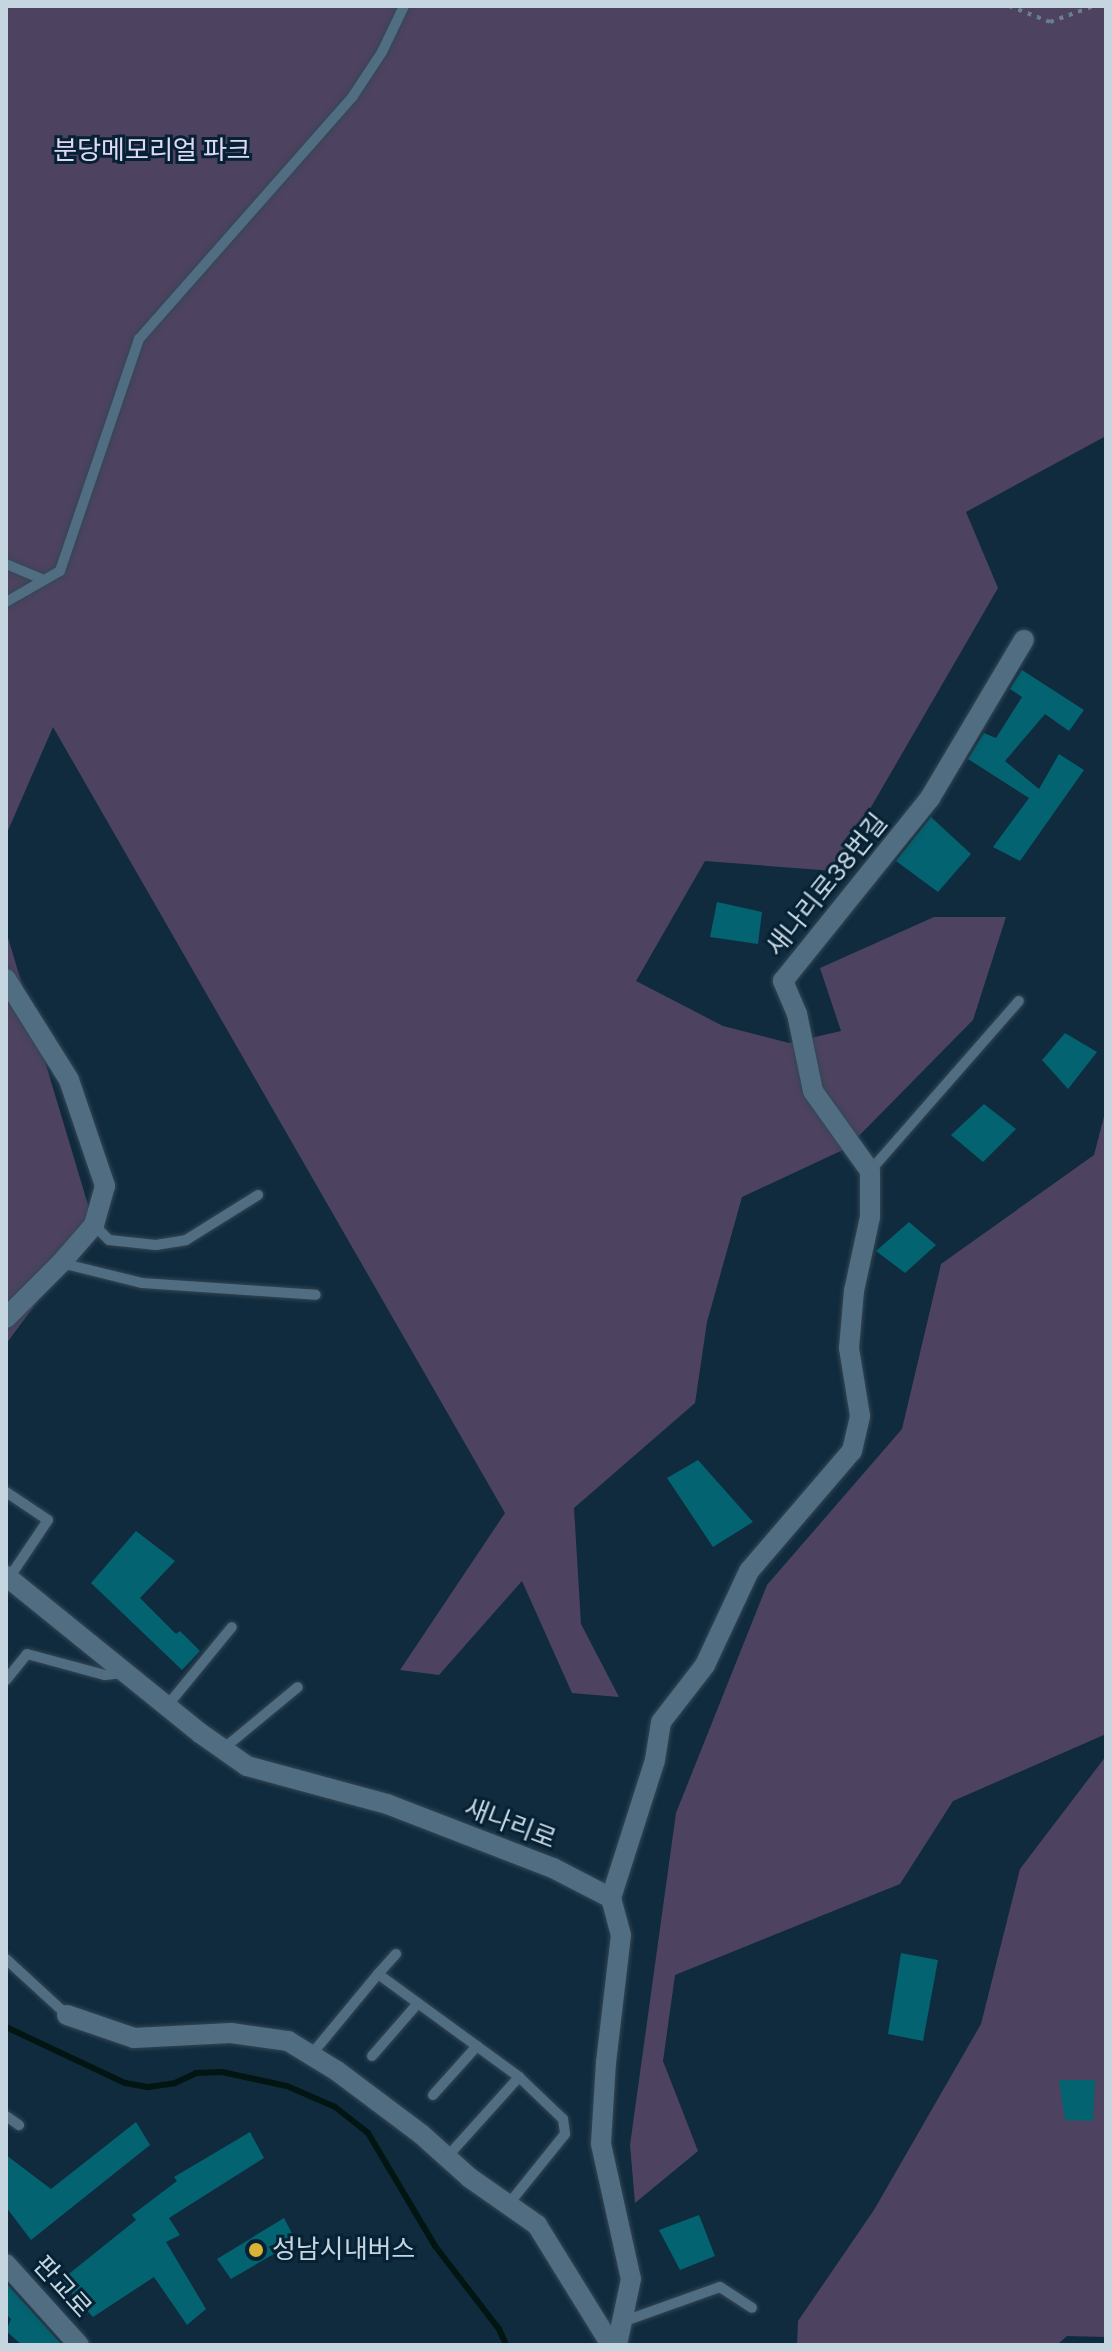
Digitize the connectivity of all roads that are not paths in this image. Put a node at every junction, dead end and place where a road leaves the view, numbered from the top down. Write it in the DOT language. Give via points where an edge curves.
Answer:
graph roads {
  1 [pos="404,6"];
  2 [pos="6,564"];
  3 [pos="44,580"];
  4 [pos="6,602"];
  5 [pos="1024,640"];
  6 [pos="6,979"];
  7 [pos="1019,1001"];
  8 [pos="870,1171"];
  9 [pos="258,1195"];
  10 [pos="94,1225"];
  11 [pos="61,1263"];
  12 [pos="316,1295"];
  13 [pos="6,1318"];
  14 [pos="6,1492"];
  15 [pos="7,1577"];
  16 [pos="232,1627"];
  17 [pos="125,1672"];
  18 [pos="6,1680"];
  19 [pos="298,1687"];
  20 [pos="167,1706"];
  21 [pos="223,1749"];
  22 [pos="611,1898"];
  23 [pos="396,1954"];
  24 [pos="6,1959"];
  25 [pos="378,1974"];
  26 [pos="418,2003"];
  27 [pos="67,2015"];
  28 [pos="477,2046"];
  29 [pos="311,2055"];
  30 [pos="372,2056"];
  31 [pos="519,2077"];
  32 [pos="433,2095"];
  33 [pos="6,2116"];
  34 [pos="19,2125"];
  35 [pos="447,2157"];
  36 [pos="508,2205"];
  37 [pos="6,2264"];
  38 [pos="752,2308"];
  39 [pos="622,2322"];
  40 [pos="79,2345"];
  41 [pos="614,2345"];
  1 -- 3 [label="lane" via="353,96 139,339 60,571"];
  2 -- 3 [label="lane"];
  3 -- 4 [label="lane"];
  5 -- 8 [label="street, 새나리로38번길" via="930,798 783,981 797,1014 813,1091"];
  6 -- 10 [label="street" via="69,1080 81,1110 105,1186"];
  7 -- 8 [label="lane"];
  8 -- 22 [label="street" via="870,1217 854,1291 849,1348 860,1416 852,1451 749,1571 705,1665 661,1722 655,1760"];
  9 -- 10 [label="lane" via="186,1240 156,1245 109,1240"];
  10 -- 11 [label="street"];
  11 -- 12 [label="lane" via="142,1283"];
  11 -- 13 [label="street"];
  14 -- 15 [label="lane" via="48,1520"];
  15 -- 17 [label="street, 새나리로"];
  16 -- 20 [label="lane"];
  17 -- 18 [label="lane" via="105,1675 27,1654"];
  17 -- 20 [label="street, 새나리로"];
  19 -- 21 [label="lane"];
  20 -- 21 [label="street, 새나리로"];
  21 -- 22 [label="street, 새나리로" via="247,1766 387,1804 553,1868"];
  22 -- 39 [label="street" via="621,1935 601,2144 631,2279"];
  23 -- 25 [label="lane"];
  24 -- 27 [label="lane"];
  25 -- 26 [label="lane"];
  25 -- 29 [label="lane"];
  26 -- 28 [label="lane"];
  26 -- 30 [label="lane"];
  27 -- 29 [label="street" via="134,2038 231,2033 288,2041"];
  28 -- 31 [label="lane"];
  28 -- 32 [label="lane"];
  29 -- 35 [label="street"];
  31 -- 35 [label="lane"];
  31 -- 36 [label="lane" via="563,2119 565,2134"];
  33 -- 34 [label="lane"];
  35 -- 36 [label="street"];
  36 -- 41 [label="street" via="537,2225"];
  37 -- 40 [label="street, 판교로"];
  38 -- 39 [label="lane" via="720,2287"];
  39 -- 41 [label="street"];
}
